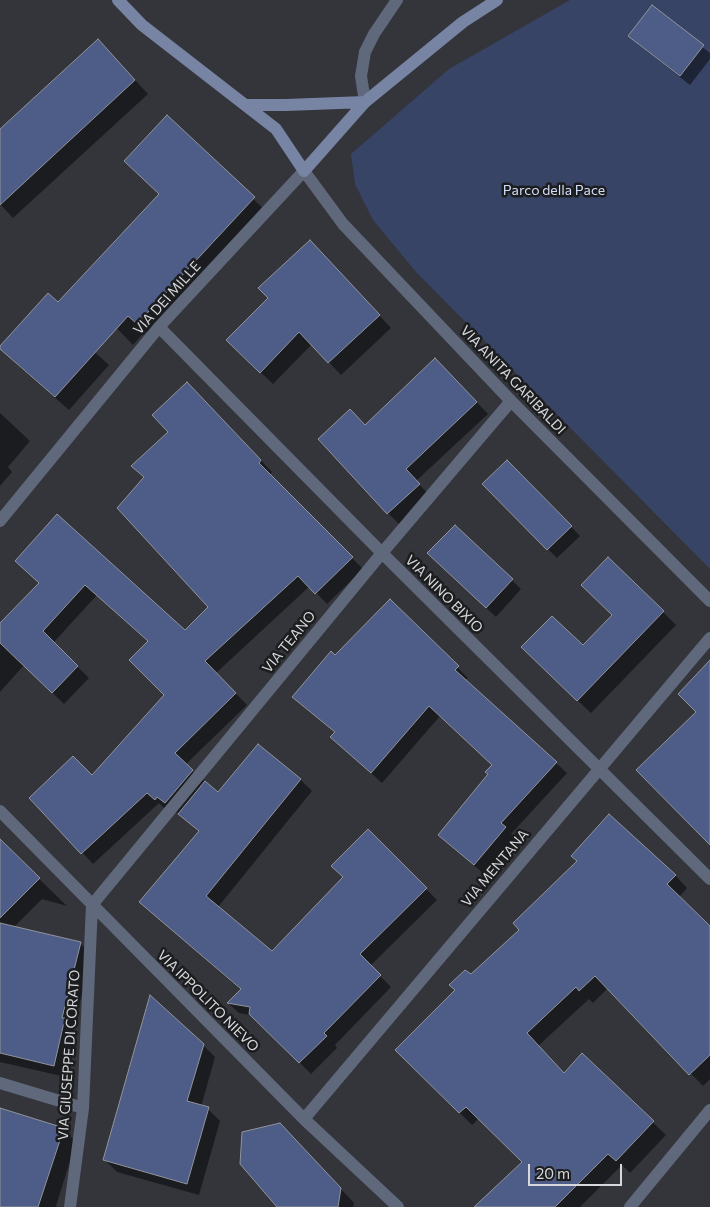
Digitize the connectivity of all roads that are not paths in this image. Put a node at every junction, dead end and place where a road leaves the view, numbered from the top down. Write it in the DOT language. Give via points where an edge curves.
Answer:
graph roads {
  1 [pos="118,0"];
  2 [pos="397,0"];
  3 [pos="497,0"];
  4 [pos="365,102"];
  5 [pos="245,105"];
  6 [pos="304,171"];
  7 [pos="160,327"];
  8 [pos="511,401"];
  9 [pos="0,521"];
  10 [pos="382,553"];
  11 [pos="710,601"];
  12 [pos="710,638"];
  13 [pos="599,769"];
  14 [pos="0,811"];
  15 [pos="710,879"];
  16 [pos="92,905"];
  17 [pos="0,1083"];
  18 [pos="83,1108"];
  19 [pos="710,1110"];
  20 [pos="304,1119"];
  21 [pos="70,1207"];
  22 [pos="398,1207"];
  23 [pos="630,1207"];
  1 -- 5 [label="street" via="142,25"];
  2 -- 4 [label="street" via="366,52 360,76"];
  3 -- 4 [label="street, VIA DEI MILLE" via="463,22"];
  4 -- 5 [label="street"];
  4 -- 6 [label="street, VIA DEI MILLE"];
  5 -- 6 [label="street" via="276,129"];
  6 -- 7 [label="street, VIA DEI MILLE"];
  6 -- 8 [label="street, VIA ANITA GARIBALDI" via="343,224"];
  7 -- 9 [label="street, VIA DEI MILLE"];
  7 -- 10 [label="street, VIA NINO BIXIO"];
  8 -- 10 [label="street, VIA TEANO"];
  8 -- 11 [label="street, VIA ANITA GARIBALDI"];
  10 -- 13 [label="street, VIA NINO BIXIO"];
  10 -- 16 [label="street, VIA TEANO"];
  12 -- 13 [label="street, VIA MENTANA"];
  13 -- 15 [label="street, VIA NINO BIXIO"];
  13 -- 20 [label="street, VIA MENTANA"];
  14 -- 16 [label="street, VIA IPPOLITO NIEVO"];
  16 -- 18 [label="street, VIA GIUSEPPE DI CORATO"];
  16 -- 20 [label="street, VIA IPPOLITO NIEVO"];
  17 -- 18 [label="street"];
  18 -- 21 [label="street, VIA GIUSEPPE DI CORATO"];
  19 -- 23 [label="street"];
  20 -- 22 [label="street, VIA IPPOLITO NIEVO"];
}
